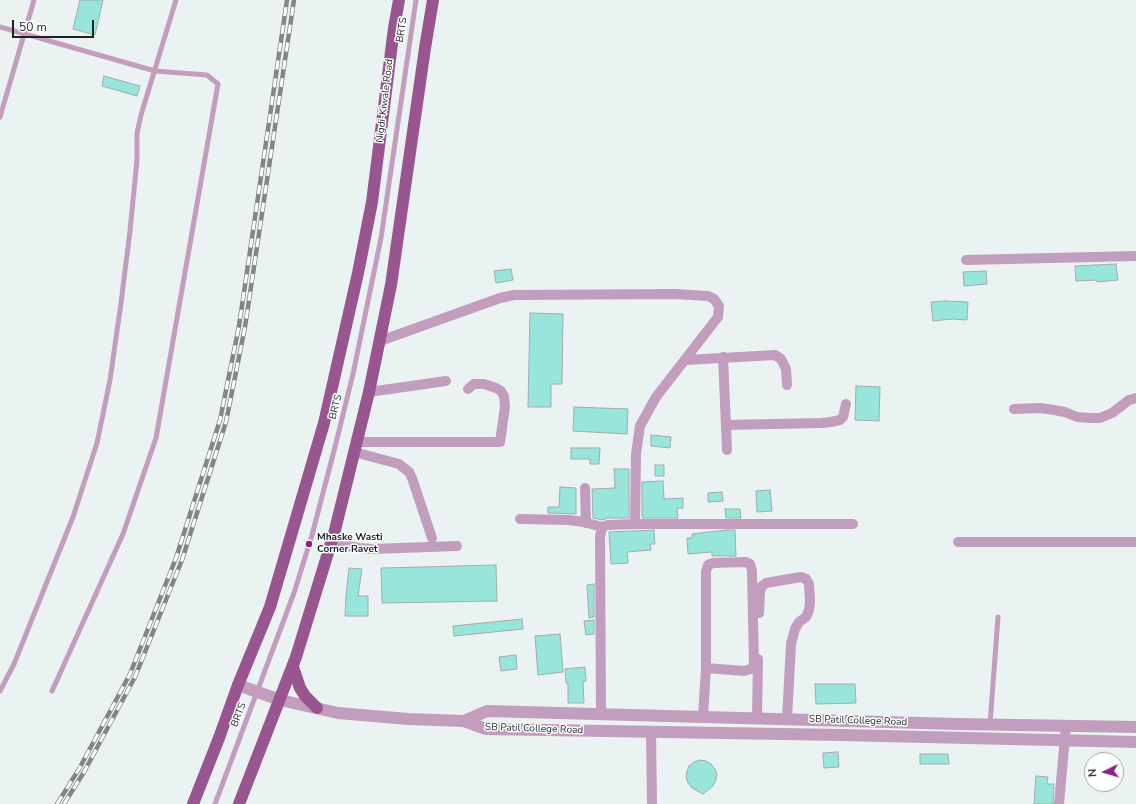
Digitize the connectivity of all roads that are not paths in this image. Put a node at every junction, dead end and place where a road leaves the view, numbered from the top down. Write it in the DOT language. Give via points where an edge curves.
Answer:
graph roads {
  1 [pos="34,0"];
  2 [pos="176,0"];
  3 [pos="399,0"];
  4 [pos="416,0"];
  5 [pos="434,0"];
  6 [pos="0,27"];
  7 [pos="24,33"];
  8 [pos="155,71"];
  9 [pos="1,110"];
  10 [pos="0,117"];
  11 [pos="1136,256"];
  12 [pos="966,260"];
  13 [pos="380,341"];
  14 [pos="723,357"];
  15 [pos="686,360"];
  16 [pos="446,381"];
  17 [pos="787,385"];
  18 [pos="468,389"];
  19 [pos="369,392"];
  20 [pos="1136,398"];
  21 [pos="846,404"];
  22 [pos="1014,409"];
  23 [pos="726,426"];
  24 [pos="355,447"];
  25 [pos="727,450"];
  26 [pos="585,488"];
  27 [pos="520,520"];
  28 [pos="586,523"];
  29 [pos="635,524"];
  30 [pos="853,524"];
  31 [pos="602,527"];
  32 [pos="432,538"];
  33 [pos="958,542"];
  34 [pos="1136,542"];
  35 [pos="331,543"];
  36 [pos="457,546"];
  37 [pos="998,617"];
  38 [pos="293,667"];
  39 [pos="706,668"];
  40 [pos="238,686"];
  41 [pos="0,691"];
  42 [pos="52,692"];
  43 [pos="257,692"];
  44 [pos="280,700"];
  45 [pos="317,708"];
  46 [pos="601,715"];
  47 [pos="703,717"];
  48 [pos="757,719"];
  49 [pos="787,719"];
  50 [pos="464,721"];
  51 [pos="990,724"];
  52 [pos="1066,726"];
  53 [pos="1136,728"];
  54 [pos="651,731"];
  55 [pos="1064,741"];
  56 [pos="1136,742"];
  57 [pos="193,804"];
  58 [pos="215,804"];
  59 [pos="239,804"];
  60 [pos="652,804"];
  61 [pos="1059,804"];
  1 -- 7 [label="lane"];
  2 -- 8 [label="lane"];
  3 -- 40 [label="main road, Nigdi-Kiwale Road" via="372,202 324,423 270,607"];
  4 -- 43 [label="lane, BRTS" via="381,238 353,374 301,571"];
  5 -- 13 [label="main road" via="391,285"];
  6 -- 7 [label="lane"];
  7 -- 8 [label="lane"];
  7 -- 9 [label="lane"];
  8 -- 41 [label="lane" via="137,132 137,160 122,296 110,380 97,443 74,517 14,664"];
  8 -- 42 [label="lane" via="207,75 218,84 156,438 123,534"];
  9 -- 10 [label="lane"];
  11 -- 12 [label="street"];
  13 -- 15 [label="street" via="514,295 708,296 719,306 718,317"];
  13 -- 19 [label="main road"];
  14 -- 15 [label="street"];
  14 -- 17 [label="street" via="775,355 781,359 786,369"];
  14 -- 23 [label="street"];
  15 -- 29 [label="street" via="656,397 640,426 636,454"];
  16 -- 19 [label="street"];
  18 -- 24 [label="street" via="474,384 484,384 501,391 505,407 500,442"];
  19 -- 24 [label="main road"];
  20 -- 22 [label="street" via="1100,418 1076,417 1065,412 1040,408"];
  21 -- 23 [label="street" via="840,420 822,424"];
  23 -- 25 [label="street"];
  24 -- 32 [label="street" via="399,464 409,472"];
  24 -- 35 [label="main road"];
  26 -- 28 [label="street"];
  27 -- 28 [label="street" via="568,520"];
  28 -- 31 [label="street"];
  29 -- 30 [label="street"];
  29 -- 31 [label="street"];
  31 -- 46 [label="street"];
  33 -- 34 [label="street"];
  35 -- 36 [label="street" via="372,549"];
  35 -- 38 [label="main road"];
  37 -- 51 [label="lane"];
  38 -- 44 [label="main road"];
  38 -- 45 [label="main road" via="300,688"];
  39 -- 39 [label="street" via="708,565 746,562 750,564 752,571 754,664 751,669 744,671"];
  39 -- 47 [label="street"];
  40 -- 43 [label="street"];
  40 -- 57 [label="main road, Nigdi-Kiwale Road"];
  43 -- 44 [label="street"];
  43 -- 58 [label="lane, BRTS"];
  44 -- 45 [label="street"];
  44 -- 59 [label="main road"];
  45 -- 50 [label="street" via="370,716"];
  46 -- 47 [label="street, SB Patil College Road"];
  46 -- 50 [label="street, SB Patil College Road" via="487,711"];
  47 -- 48 [label="street, SB Patil College Road"];
  48 -- 49 [label="street, SB Patil College Road"];
  48 -- 49 [label="street" via="761,587 801,577 809,584 810,601 806,617 795,629 792,644"];
  49 -- 51 [label="street, SB Patil College Road"];
  50 -- 54 [label="street, SB Patil College Road" via="486,729"];
  51 -- 52 [label="street, SB Patil College Road"];
  52 -- 53 [label="street, SB Patil College Road"];
  52 -- 55 [label="street"];
  54 -- 55 [label="street, SB Patil College Road"];
  54 -- 60 [label="street"];
  55 -- 56 [label="street, SB Patil College Road"];
  55 -- 61 [label="street"];
}
